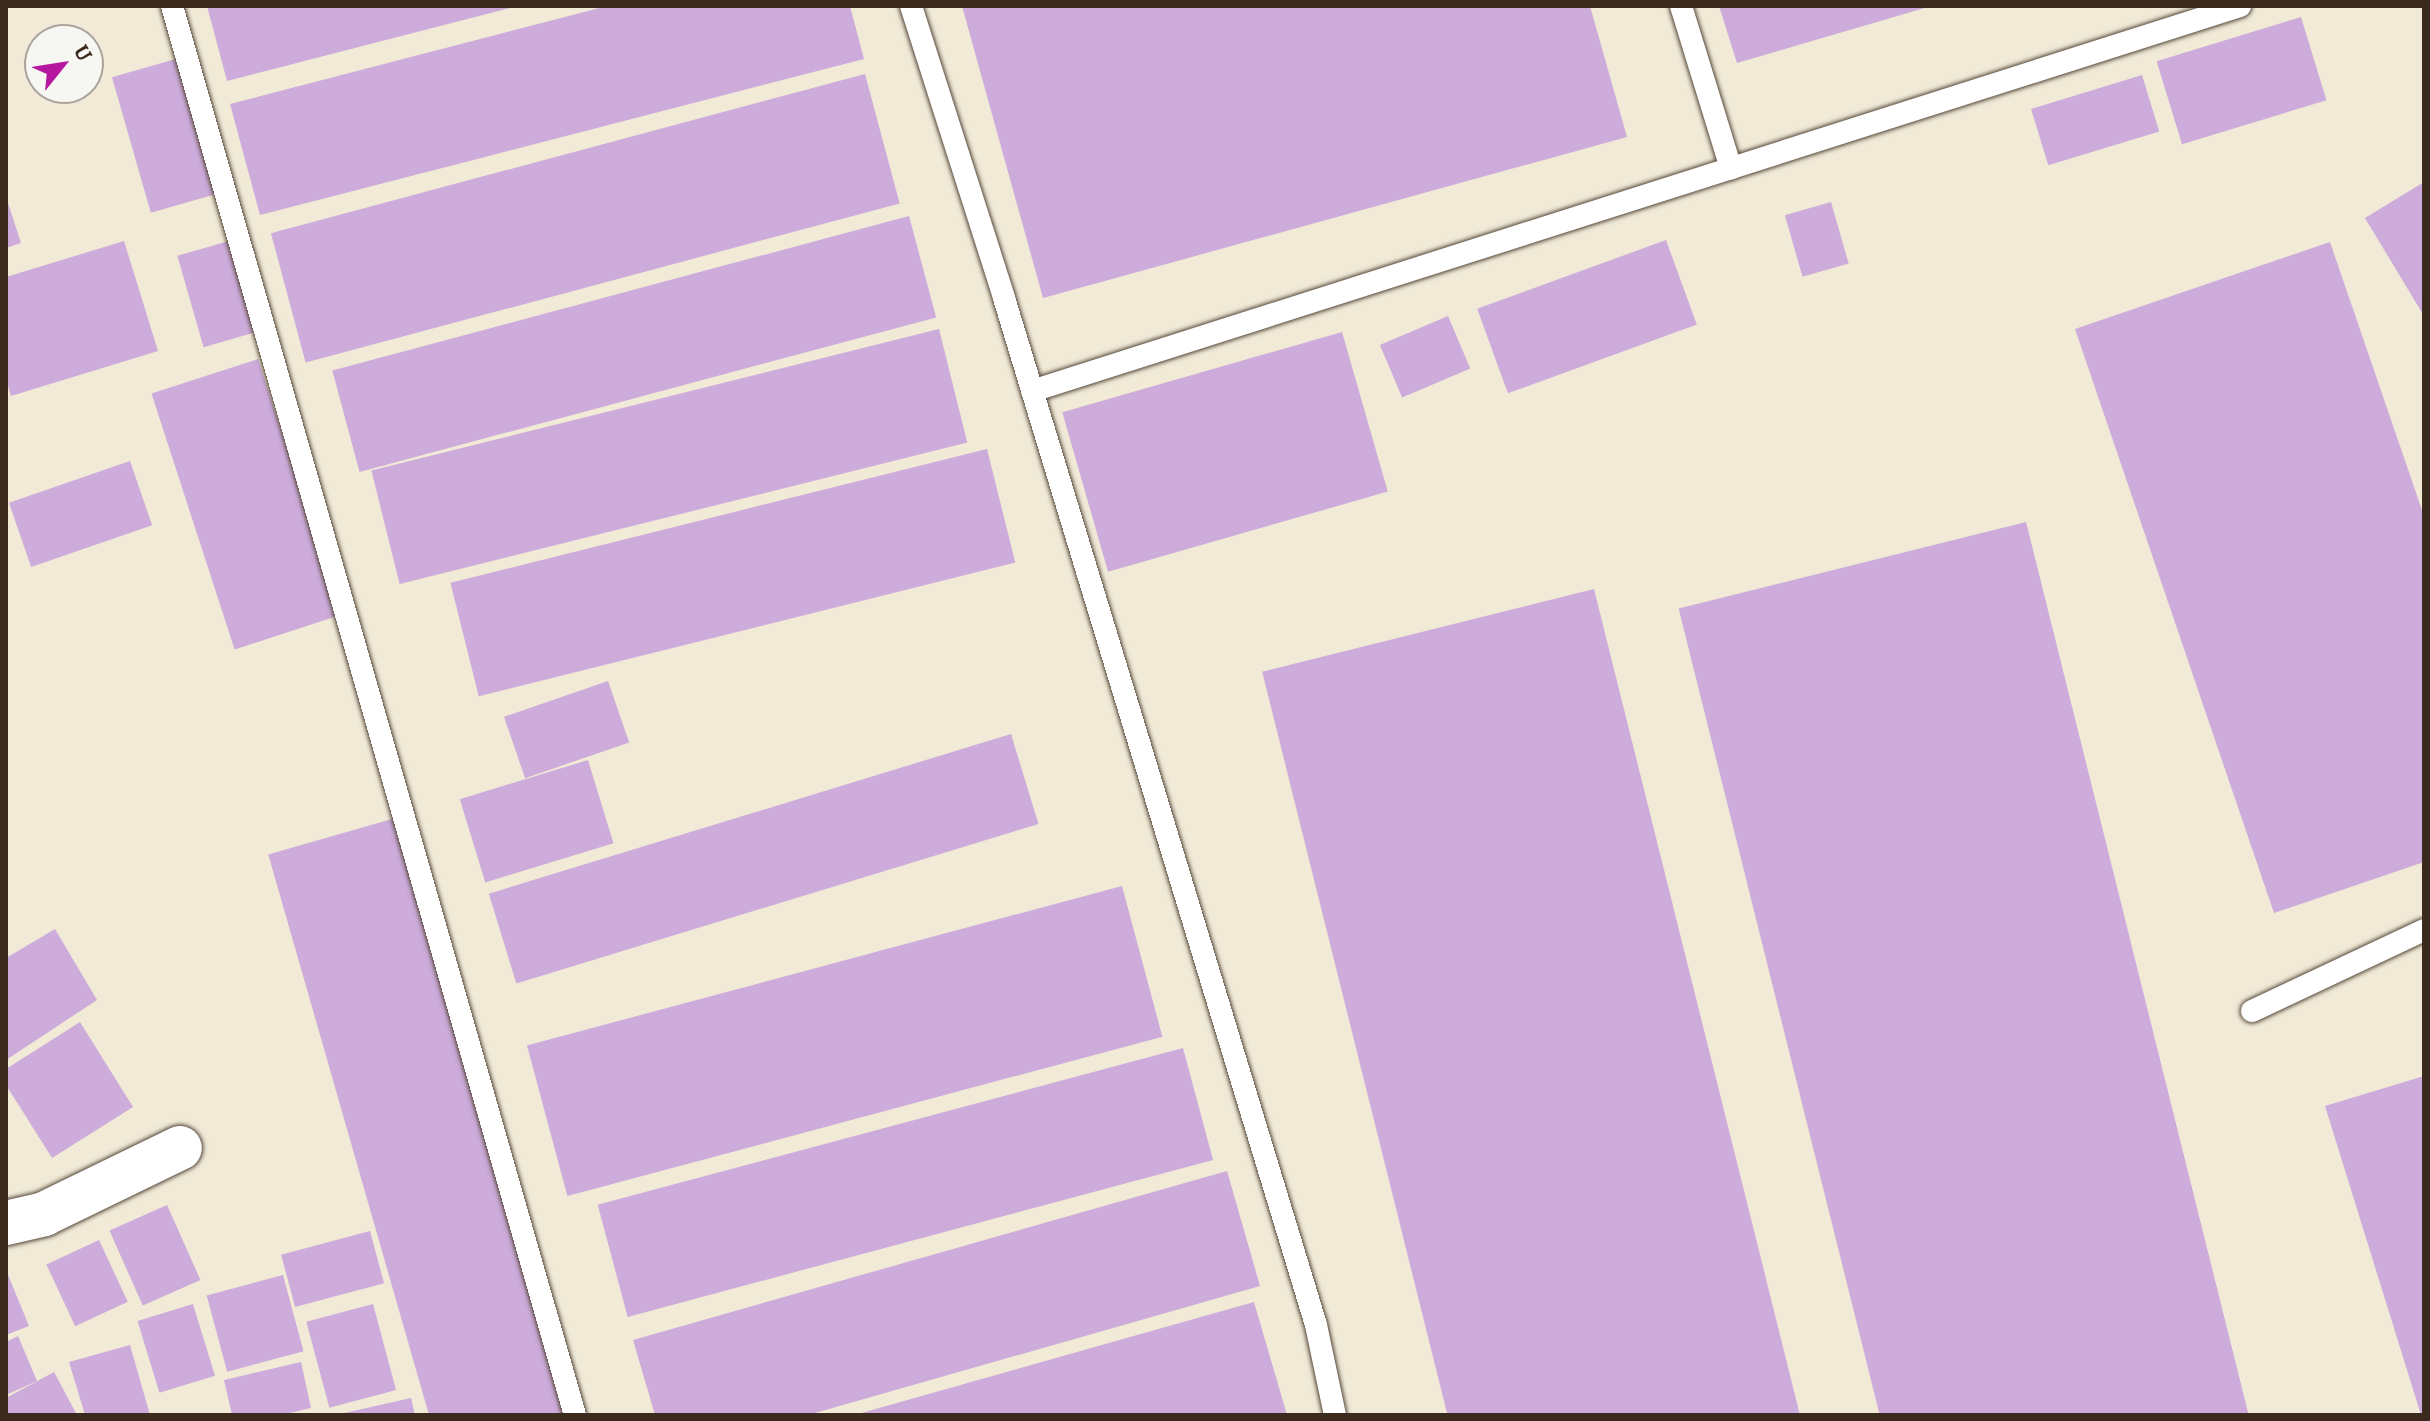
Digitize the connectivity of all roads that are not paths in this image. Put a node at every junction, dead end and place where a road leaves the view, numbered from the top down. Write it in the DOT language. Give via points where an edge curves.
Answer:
graph roads {
  1 [pos="172,6"];
  2 [pos="911,6"];
  3 [pos="1681,6"];
  4 [pos="2240,6"];
  5 [pos="1731,169"];
  6 [pos="1032,391"];
  7 [pos="2424,930"];
  8 [pos="2252,1011"];
  9 [pos="180,1148"];
  10 [pos="6,1223"];
  11 [pos="575,1415"];
  12 [pos="1335,1415"];
  1 -- 11 [label="lane"];
  2 -- 6 [label="lane"];
  3 -- 5 [label="lane"];
  4 -- 5 [label="lane"];
  5 -- 6 [label="lane"];
  6 -- 12 [label="lane" via="1316,1325"];
  7 -- 8 [label="lane"];
  9 -- 10 [label="street" via="44,1214"];
}
